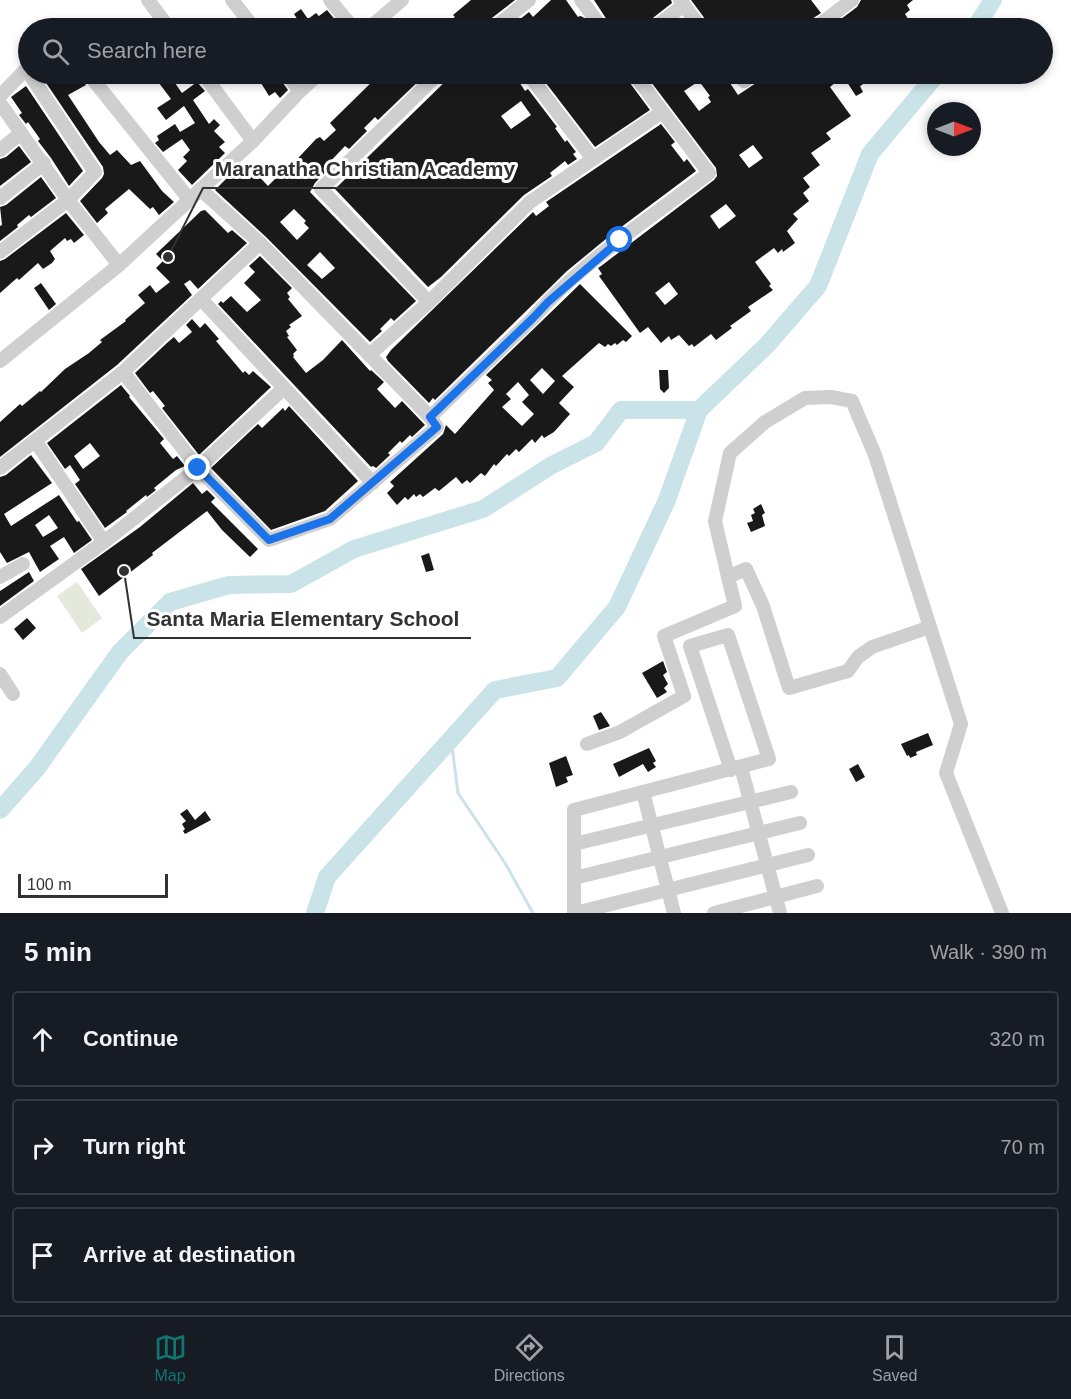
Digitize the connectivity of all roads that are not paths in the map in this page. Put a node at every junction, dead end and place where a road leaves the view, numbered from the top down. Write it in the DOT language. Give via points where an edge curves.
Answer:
graph roads {
  1 [pos="148,0"];
  2 [pos="232,0"];
  3 [pos="330,0"];
  4 [pos="402,0"];
  5 [pos="529,0"];
  6 [pos="581,0"];
  7 [pos="852,0"];
  8 [pos="682,2"];
  9 [pos="162,18"];
  10 [pos="246,18"];
  11 [pos="345,18"];
  12 [pos="381,18"];
  13 [pos="506,18"];
  14 [pos="594,18"];
  15 [pos="665,18"];
  16 [pos="694,18"];
  17 [pos="828,18"];
  18 [pos="18,77"];
  19 [pos="36,84"];
  20 [pos="97,84"];
  21 [pos="211,84"];
  22 [pos="295,84"];
  23 [pos="308,84"];
  24 [pos="428,84"];
  25 [pos="536,84"];
  26 [pos="641,84"];
  27 [pos="300,91"];
  28 [pos="0,96"];
  29 [pos="0,103"];
  30 [pos="662,112"];
  31 [pos="21,133"];
  32 [pos="254,141"];
  33 [pos="0,150"];
  34 [pos="593,159"];
  35 [pos="44,163"];
  36 [pos="194,194"];
  37 [pos="0,198"];
  38 [pos="68,200"];
  39 [pos="260,243"];
  40 [pos="0,252"];
  41 [pos="118,265"];
  42 [pos="201,299"];
  43 [pos="429,302"];
  44 [pos="369,355"];
  45 [pos="0,361"];
  46 [pos="123,372"];
  47 [pos="284,388"];
  48 [pos="430,417"];
  49 [pos="36,442"];
  50 [pos="0,468"];
  51 [pos="198,468"];
  52 [pos="373,483"];
  53 [pos="104,542"];
  54 [pos="23,564"];
  55 [pos="0,576"];
  56 [pos="728,577"];
  57 [pos="0,616"];
  58 [pos="930,627"];
  59 [pos="0,674"];
  60 [pos="13,694"];
  61 [pos="587,744"];
  62 [pos="736,769"];
  63 [pos="643,792"];
  64 [pos="791,792"];
  65 [pos="750,802"];
  66 [pos="800,823"];
  67 [pos="652,825"];
  68 [pos="759,833"];
  69 [pos="574,844"];
  70 [pos="808,855"];
  71 [pos="660,857"];
  72 [pos="767,865"];
  73 [pos="574,878"];
  74 [pos="817,886"];
  75 [pos="668,890"];
  76 [pos="776,897"];
  77 [pos="574,913"];
  78 [pos="674,913"];
  79 [pos="714,913"];
  80 [pos="780,913"];
  81 [pos="1002,913"];
  1 -- 9 [label="street"];
  2 -- 10 [label="street"];
  3 -- 11 [label="street"];
  4 -- 12 [label="street"];
  5 -- 13 [label="street"];
  6 -- 14 [label="street"];
  7 -- 17 [label="street"];
  8 -- 15 [label="street"];
  8 -- 16 [label="street"];
  18 -- 28 [label="street"];
  19 -- 38 [label="street" via="95,172"];
  20 -- 36 [label="street"];
  21 -- 32 [label="street"];
  22 -- 27 [label="street"];
  23 -- 27 [label="street"];
  24 -- 43 [label="street" via="321,189"];
  25 -- 34 [label="street"];
  26 -- 30 [label="street"];
  27 -- 32 [label="street"];
  29 -- 31 [label="street"];
  30 -- 34 [label="street"];
  30 -- 48 [label="street" via="709,173 578,274"];
  31 -- 33 [label="street"];
  31 -- 35 [label="street"];
  32 -- 36 [label="street"];
  34 -- 43 [label="street" via="530,202"];
  35 -- 37 [label="street"];
  35 -- 38 [label="street"];
  36 -- 39 [label="street"];
  36 -- 41 [label="street"];
  38 -- 40 [label="street"];
  38 -- 41 [label="street"];
  39 -- 42 [label="street"];
  39 -- 44 [label="street"];
  41 -- 45 [label="street"];
  42 -- 46 [label="street"];
  42 -- 47 [label="street"];
  43 -- 44 [label="street"];
  44 -- 48 [label="street"];
  46 -- 49 [label="street"];
  46 -- 51 [label="street"];
  47 -- 51 [label="street"];
  47 -- 52 [label="street"];
  48 -- 52 [label="street" via="437,427"];
  49 -- 50 [label="street"];
  49 -- 53 [label="street"];
  51 -- 52 [label="street" via="269,540 330,519"];
  51 -- 53 [label="street"];
  53 -- 57 [label="street"];
  54 -- 55 [label="street"];
  56 -- 58 [label="street" via="746,569 763,606 789,688 848,671 858,657 872,648"];
  56 -- 58 [label="street" via="715,521 730,453 765,422 805,398 852,401 874,455"];
  56 -- 61 [label="street" via="735,606 664,636 684,696 621,732"];
  58 -- 81 [label="street" via="961,724 946,773"];
  59 -- 60 [label="street"];
  62 -- 62 [label="street" via="769,759 728,635 690,646"];
  62 -- 63 [label="street"];
  62 -- 65 [label="street"];
  63 -- 67 [label="street"];
  63 -- 69 [label="street" via="574,810"];
  64 -- 65 [label="street"];
  65 -- 67 [label="street"];
  65 -- 68 [label="street"];
  66 -- 68 [label="street"];
  67 -- 69 [label="street"];
  67 -- 71 [label="street"];
  68 -- 71 [label="street"];
  68 -- 72 [label="street"];
  69 -- 73 [label="street"];
  70 -- 72 [label="street"];
  71 -- 73 [label="street"];
  71 -- 75 [label="street"];
  72 -- 75 [label="street"];
  72 -- 76 [label="street"];
  73 -- 77 [label="street"];
  74 -- 76 [label="street"];
  75 -- 77 [label="street"];
  75 -- 78 [label="street"];
  76 -- 79 [label="street"];
  76 -- 80 [label="street"];
}
